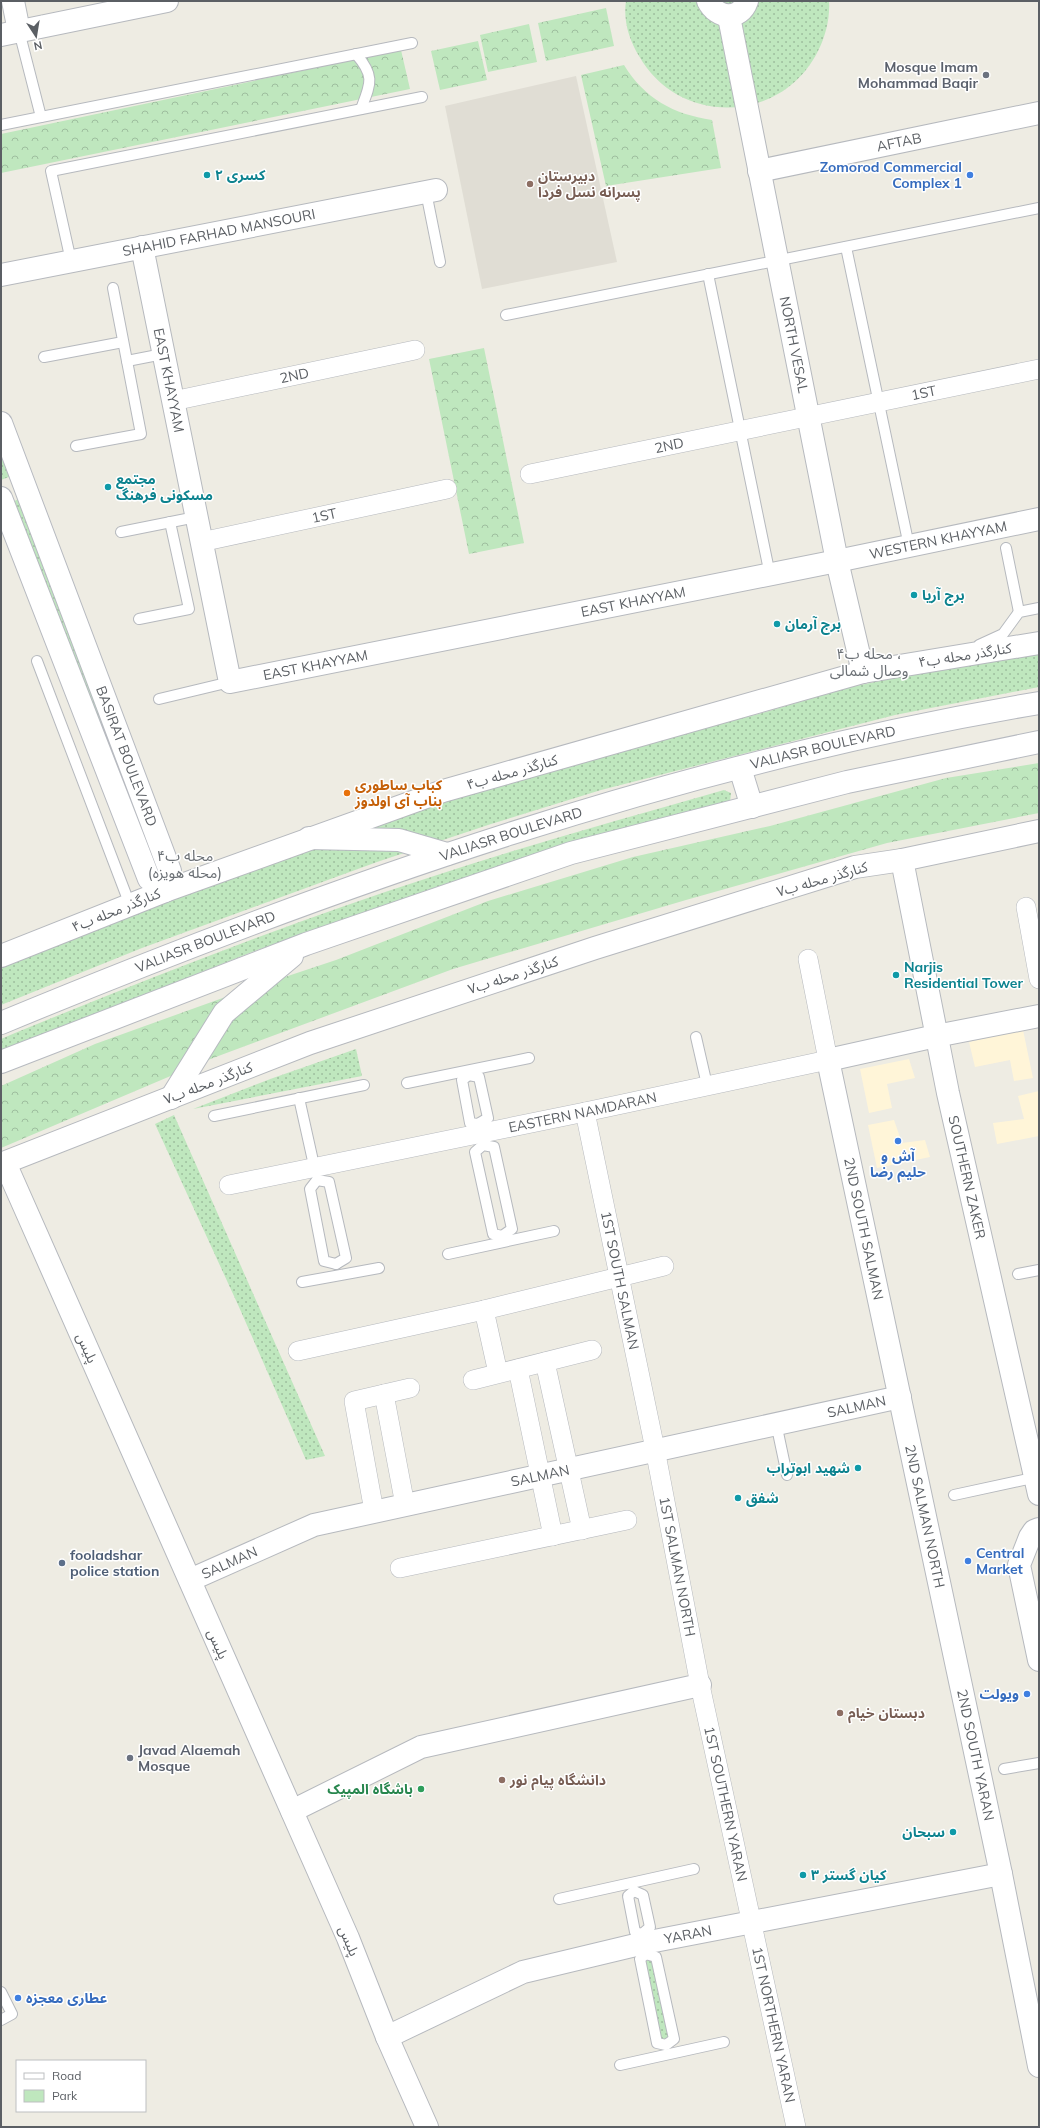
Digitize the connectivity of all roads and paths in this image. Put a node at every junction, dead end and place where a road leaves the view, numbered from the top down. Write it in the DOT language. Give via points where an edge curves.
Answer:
graph roads {
  1 [pos="13,1"];
  2 [pos="167,1"];
  3 [pos="708,1"];
  4 [pos="747,1"];
  5 [pos="729,16"];
  6 [pos="10,33"];
  7 [pos="412,42"];
  8 [pos="356,54"];
  9 [pos="422,97"];
  10 [pos="362,109"];
  11 [pos="1039,113"];
  12 [pos="41,117"];
  13 [pos="1,125"];
  14 [pos="759,171"];
  15 [pos="431,191"];
  16 [pos="1039,208"];
  17 [pos="142,247"];
  18 [pos="846,247"];
  19 [pos="71,261"];
  20 [pos="778,261"];
  21 [pos="440,262"];
  22 [pos="708,274"];
  23 [pos="1,275"];
  24 [pos="113,288"];
  25 [pos="506,315"];
  26 [pos="123,342"];
  27 [pos="415,350"];
  28 [pos="164,354"];
  29 [pos="44,357"];
  30 [pos="127,361"];
  31 [pos="1039,369"];
  32 [pos="173,401"];
  33 [pos="879,403"];
  34 [pos="809,417"];
  35 [pos="1,423"];
  36 [pos="741,431"];
  37 [pos="76,446"];
  38 [pos="530,474"];
  39 [pos="22,484"];
  40 [pos="447,489"];
  41 [pos="1,497"];
  42 [pos="196,517"];
  43 [pos="1039,519"];
  44 [pos="170,522"];
  45 [pos="121,532"];
  46 [pos="201,542"];
  47 [pos="909,546"];
  48 [pos="1006,548"];
  49 [pos="837,561"];
  50 [pos="770,575"];
  51 [pos="1039,608"];
  52 [pos="1019,612"];
  53 [pos="139,619"];
  54 [pos="1039,643"];
  55 [pos="956,657"];
  56 [pos="37,661"];
  57 [pos="863,672"];
  58 [pos="230,682"];
  59 [pos="159,699"];
  60 [pos="1039,703"];
  61 [pos="1039,742"];
  62 [pos="740,768"];
  63 [pos="752,807"];
  64 [pos="1039,831"];
  65 [pos="309,838"];
  66 [pos="447,854"];
  67 [pos="902,860"];
  68 [pos="165,891"];
  69 [pos="130,905"];
  70 [pos="1026,907"];
  71 [pos="306,944"];
  72 [pos="1,956"];
  73 [pos="808,959"];
  74 [pos="1039,979"];
  75 [pos="1039,1016"];
  76 [pos="1,1023"];
  77 [pos="936,1036"];
  78 [pos="696,1038"];
  79 [pos="529,1058"];
  80 [pos="828,1060"];
  81 [pos="1,1062"];
  82 [pos="468,1073"];
  83 [pos="407,1083"];
  84 [pos="364,1085"];
  85 [pos="707,1086"];
  86 [pos="171,1098"];
  87 [pos="299,1098"];
  88 [pos="585,1112"];
  89 [pos="214,1116"];
  90 [pos="480,1134"];
  91 [pos="3,1164"];
  92 [pos="316,1174"];
  93 [pos="229,1184"];
  94 [pos="554,1231"];
  95 [pos="503,1239"];
  96 [pos="448,1254"];
  97 [pos="336,1264"];
  98 [pos="664,1266"];
  99 [pos="379,1268"];
  100 [pos="1039,1270"];
  101 [pos="1018,1274"];
  102 [pos="339,1276"];
  103 [pos="620,1277"];
  104 [pos="302,1282"];
  105 [pos="484,1310"];
  106 [pos="592,1350"];
  107 [pos="298,1351"];
  108 [pos="545,1362"];
  109 [pos="518,1370"];
  110 [pos="498,1373"];
  111 [pos="473,1380"];
  112 [pos="410,1388"];
  113 [pos="384,1394"];
  114 [pos="900,1397"];
  115 [pos="776,1423"];
  116 [pos="655,1449"];
  117 [pos="568,1469"];
  118 [pos="541,1474"];
  119 [pos="787,1475"];
  120 [pos="1038,1483"];
  121 [pos="954,1495"];
  122 [pos="405,1504"];
  123 [pos="374,1511"];
  124 [pos="627,1520"];
  125 [pos="1039,1529"];
  126 [pos="582,1530"];
  127 [pos="553,1536"];
  128 [pos="400,1568"];
  129 [pos="190,1580"];
  130 [pos="950,1636"];
  131 [pos="1039,1660"];
  132 [pos="700,1685"];
  133 [pos="1039,1763"];
  134 [pos="1004,1769"];
  135 [pos="292,1811"];
  136 [pos="694,1869"];
  137 [pos="1001,1874"];
  138 [pos="633,1887"];
  139 [pos="560,1899"];
  140 [pos="752,1923"];
  141 [pos="644,1944"];
  142 [pos="1,1992"];
  143 [pos="1,2020"];
  144 [pos="387,2037"];
  145 [pos="724,2042"];
  146 [pos="667,2049"];
  147 [pos="620,2064"];
  148 [pos="1039,2066"];
  149 [pos="427,2127"];
  150 [pos="796,2127"];
  1 -- 6 [label="street"];
  2 -- 6 [label="street"];
  3 -- 5 [label="street" via="712,9 720,15"];
  4 -- 5 [label="street" via="741,12"];
  5 -- 14 [label="street, NORTH VESAL"];
  6 -- 12 [label="lane"];
  7 -- 8 [label="lane"];
  8 -- 10 [label="lane" via="367,67 370,85"];
  8 -- 12 [label="lane"];
  9 -- 10 [label="lane"];
  10 -- 19 [label="lane" via="51,171"];
  11 -- 14 [label="street, AFTAB"];
  12 -- 13 [label="lane"];
  14 -- 20 [label="street, NORTH VESAL"];
  15 -- 17 [label="street, SHAHID FARHAD MANSOURI"];
  15 -- 21 [label="lane"];
  16 -- 18 [label="lane"];
  17 -- 19 [label="street, SHAHID FARHAD MANSOURI"];
  17 -- 28 [label="street, EAST KHAYYAM"];
  18 -- 20 [label="lane"];
  18 -- 33 [label="lane"];
  19 -- 23 [label="street, SHAHID FARHAD MANSOURI"];
  20 -- 22 [label="lane"];
  20 -- 34 [label="street, NORTH VESAL"];
  22 -- 25 [label="lane"];
  22 -- 36 [label="lane"];
  24 -- 26 [label="lane"];
  26 -- 29 [label="lane"];
  26 -- 30 [label="lane"];
  27 -- 32 [label="street, 2ND"];
  28 -- 30 [label="lane"];
  28 -- 32 [label="street, EAST KHAYYAM"];
  30 -- 37 [label="lane" via="141,434"];
  31 -- 33 [label="street, 1ST"];
  32 -- 42 [label="street, EAST KHAYYAM"];
  33 -- 34 [label="street, 1ST"];
  33 -- 47 [label="lane"];
  34 -- 36 [label="street, 2ND"];
  34 -- 49 [label="street, NORTH VESAL"];
  35 -- 39 [label="street, BASIRAT BOULEVARD"];
  36 -- 38 [label="street, 2ND"];
  36 -- 50 [label="lane"];
  39 -- 41 [label="street"];
  39 -- 68 [label="street, BASIRAT BOULEVARD" via="170,871"];
  40 -- 46 [label="street, 1ST"];
  41 -- 68 [label="street, BASIRAT BOULEVARD" via="149,879"];
  42 -- 44 [label="lane"];
  42 -- 46 [label="street, EAST KHAYYAM"];
  43 -- 47 [label="street, WESTERN KHAYYAM"];
  44 -- 45 [label="lane"];
  44 -- 53 [label="lane" via="189,609"];
  46 -- 58 [label="street, EAST KHAYYAM"];
  47 -- 49 [label="street, WESTERN KHAYYAM"];
  48 -- 52 [label="lane"];
  49 -- 50 [label="street, EAST KHAYYAM"];
  49 -- 57 [label="street, NORTH VESAL"];
  50 -- 58 [label="street, EAST KHAYYAM"];
  51 -- 52 [label="lane"];
  52 -- 55 [label="lane" via="1003,634"];
  54 -- 55 [label="street, کنارگذر محله ب۴"];
  55 -- 57 [label="street, کنارگذر محله ب۴"];
  56 -- 69 [label="lane"];
  57 -- 65 [label="street, کنارگذر محله ب۴" via="443,791"];
  58 -- 59 [label="lane"];
  60 -- 62 [label="street, VALIASR BOULEVARD" via="832,745"];
  61 -- 63 [label="street" via="847,782"];
  62 -- 63 [label="street"];
  62 -- 66 [label="street, VALIASR BOULEVARD" via="576,814"];
  63 -- 71 [label="street" via="571,853"];
  64 -- 67 [label="street, کنارگذر محله ب۷"];
  65 -- 66 [label="street" via="399,840"];
  65 -- 68 [label="street, کنارگذر محله ب۴"];
  66 -- 76 [label="street, VALIASR BOULEVARD" via="287,909 152,960"];
  67 -- 77 [label="street, SOUTHERN ZAKER"];
  67 -- 86 [label="street, کنارگذر محله ب۷" via="856,867 595,948 310,1043"];
  68 -- 69 [label="street, کنارگذر محله ب۴"];
  69 -- 72 [label="street, کنارگذر محله ب۴"];
  70 -- 74 [label="street"];
  71 -- 81 [label="street"];
  71 -- 86 [label="street" via="224,1013"];
  73 -- 80 [label="street"];
  75 -- 77 [label="street, EASTERN NAMDARAN"];
  77 -- 80 [label="street, EASTERN NAMDARAN"];
  77 -- 120 [label="street, SOUTHERN ZAKER"];
  78 -- 85 [label="lane"];
  79 -- 82 [label="lane"];
  80 -- 85 [label="street, EASTERN NAMDARAN"];
  80 -- 114 [label="street, 2ND SOUTH SALMAN"];
  82 -- 83 [label="lane"];
  82 -- 90 [label="lane" via="462,1080 470,1123"];
  82 -- 90 [label="lane" via="479,1077 488,1118"];
  84 -- 87 [label="lane"];
  85 -- 88 [label="street, EASTERN NAMDARAN"];
  86 -- 91 [label="street, کنارگذر محله ب۷"];
  87 -- 89 [label="lane"];
  87 -- 92 [label="lane"];
  88 -- 90 [label="street, EASTERN NAMDARAN"];
  88 -- 103 [label="street, 1ST SOUTH SALMAN"];
  90 -- 92 [label="street, EASTERN NAMDARAN"];
  90 -- 95 [label="lane" via="474,1152 492,1234"];
  90 -- 95 [label="lane" via="494,1148 512,1230"];
  91 -- 129 [label="street, پلیس"];
  92 -- 93 [label="street, EASTERN NAMDARAN"];
  92 -- 97 [label="lane" via="310,1189 324,1261"];
  92 -- 97 [label="lane" via="330,1182 346,1258"];
  94 -- 95 [label="lane"];
  95 -- 96 [label="lane"];
  97 -- 102 [label="lane"];
  98 -- 103 [label="street"];
  99 -- 102 [label="lane"];
  100 -- 101 [label="lane"];
  102 -- 104 [label="lane"];
  103 -- 105 [label="street"];
  103 -- 116 [label="street, 1ST SOUTH SALMAN"];
  105 -- 107 [label="street"];
  105 -- 110 [label="street"];
  106 -- 108 [label="street"];
  108 -- 109 [label="street"];
  108 -- 117 [label="street"];
  109 -- 110 [label="street"];
  109 -- 118 [label="street"];
  110 -- 111 [label="street"];
  112 -- 113 [label="street"];
  113 -- 122 [label="street"];
  113 -- 123 [label="street" via="354,1401"];
  114 -- 115 [label="street, SALMAN"];
  114 -- 130 [label="street, 2ND SALMAN NORTH"];
  115 -- 116 [label="street, SALMAN"];
  115 -- 119 [label="lane"];
  116 -- 117 [label="street, SALMAN"];
  116 -- 132 [label="street, 1ST SALMAN NORTH"];
  117 -- 118 [label="street, SALMAN"];
  117 -- 126 [label="street"];
  118 -- 122 [label="street, SALMAN"];
  118 -- 127 [label="street"];
  120 -- 121 [label="lane"];
  122 -- 123 [label="street, SALMAN"];
  123 -- 129 [label="street, SALMAN" via="314,1525"];
  124 -- 126 [label="street"];
  125 -- 131 [label="street" via="1030,1537 1018,1565"];
  126 -- 127 [label="street"];
  127 -- 128 [label="street"];
  129 -- 135 [label="street, پلیس"];
  130 -- 137 [label="street, 2ND SOUTH YARAN"];
  132 -- 135 [label="street" via="421,1747"];
  132 -- 140 [label="street, 1ST SOUTHERN YARAN"];
  133 -- 134 [label="lane"];
  135 -- 144 [label="street, پلیس" via="348,1938"];
  136 -- 138 [label="lane"];
  137 -- 140 [label="street, YARAN"];
  137 -- 148 [label="street, 2ND SOUTH YARAN"];
  138 -- 139 [label="lane"];
  138 -- 141 [label="lane" via="628,1896 634,1932"];
  138 -- 141 [label="lane" via="643,1894 650,1927"];
  140 -- 141 [label="street, YARAN"];
  140 -- 150 [label="street, 1ST NORTHERN YARAN"];
  141 -- 144 [label="street, YARAN" via="523,1972"];
  141 -- 146 [label="lane" via="640,1960 657,2043"];
  141 -- 146 [label="lane" via="656,1957 673,2031 674,2038"];
  142 -- 143 [label="lane" via="12,2014"];
  144 -- 149 [label="street, پلیس"];
  145 -- 146 [label="lane"];
  146 -- 147 [label="lane"];
}
